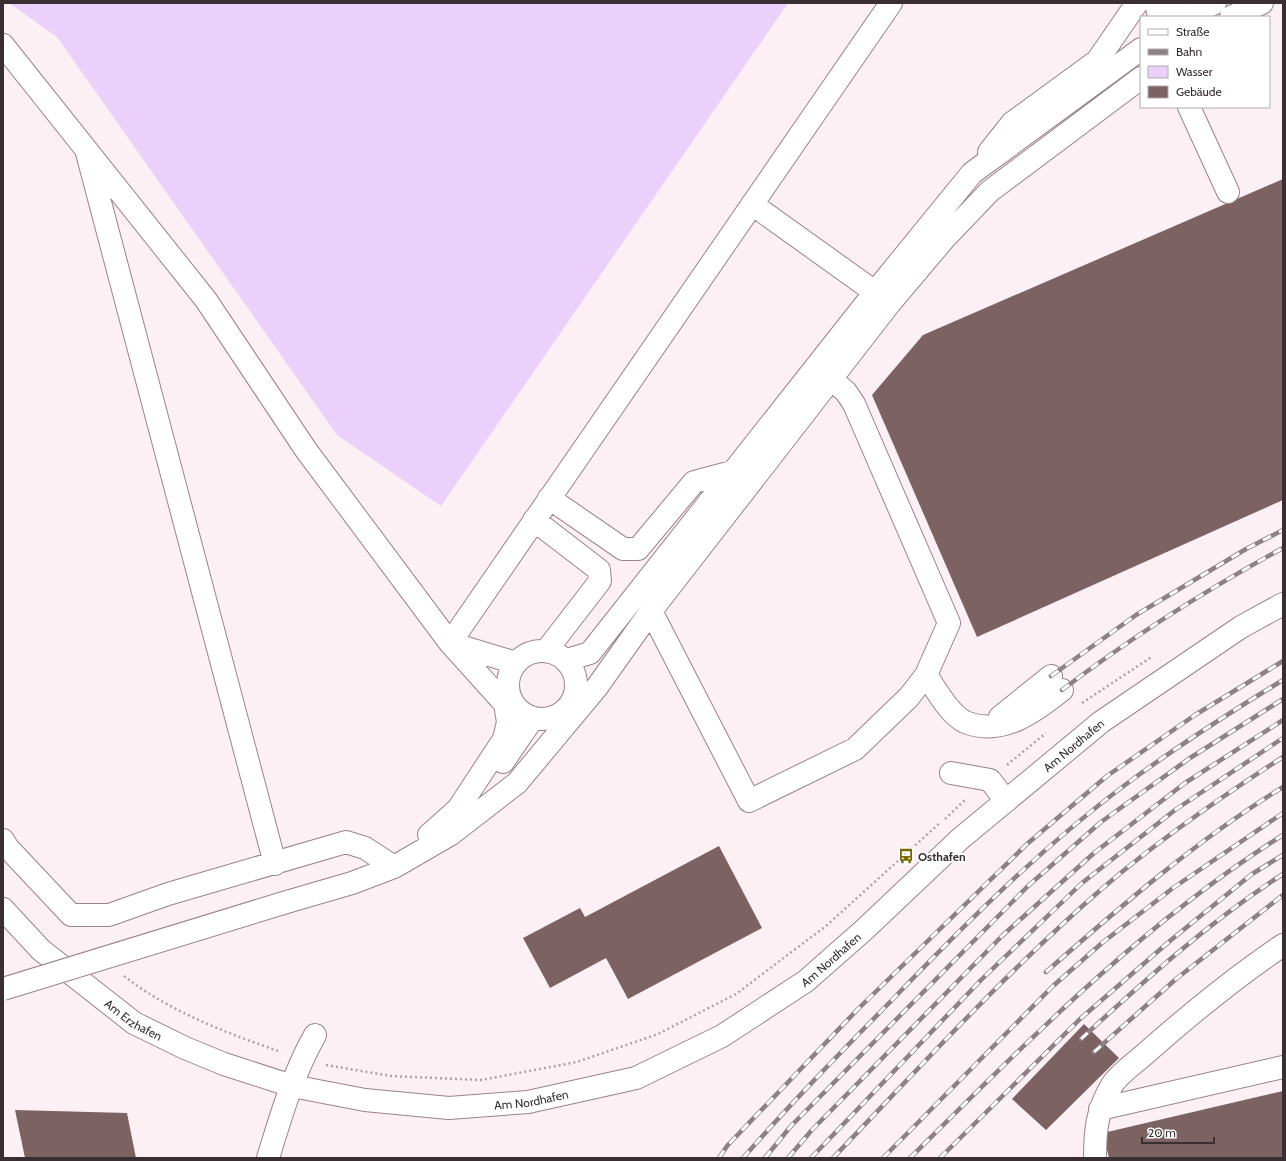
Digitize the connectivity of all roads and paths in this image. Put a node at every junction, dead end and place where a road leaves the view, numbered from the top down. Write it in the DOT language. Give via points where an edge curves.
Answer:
graph roads {
  1 [pos="891,3"];
  2 [pos="1137,3"];
  3 [pos="1156,3"];
  4 [pos="1177,3"];
  5 [pos="1215,3"];
  6 [pos="1262,3"];
  7 [pos="1159,16"];
  8 [pos="1170,16"];
  9 [pos="1189,16"];
  10 [pos="1233,16"];
  11 [pos="3,45"];
  12 [pos="1140,50"];
  13 [pos="1140,79"];
  14 [pos="1189,108"];
  15 [pos="84,145"];
  16 [pos="972,173"];
  17 [pos="1228,192"];
  18 [pos="752,204"];
  19 [pos="883,298"];
  20 [pos="824,373"];
  21 [pos="735,471"];
  22 [pos="550,498"];
  23 [pos="534,520"];
  24 [pos="1283,604"];
  25 [pos="651,611"];
  26 [pos="638,629"];
  27 [pos="450,643"];
  28 [pos="546,651"];
  29 [pos="1160,652"];
  30 [pos="566,660"];
  31 [pos="516,663"];
  32 [pos="926,675"];
  33 [pos="577,680"];
  34 [pos="1057,683"];
  35 [pos="508,684"];
  36 [pos="1080,704"];
  37 [pos="555,717"];
  38 [pos="533,718"];
  39 [pos="1049,730"];
  40 [pos="951,773"];
  41 [pos="990,780"];
  42 [pos="1006,800"];
  43 [pos="458,809"];
  44 [pos="485,809"];
  45 [pos="3,840"];
  46 [pos="275,864"];
  47 [pos="394,867"];
  48 [pos="3,909"];
  49 [pos="1283,944"];
  50 [pos="122,974"];
  51 [pos="3,989"];
  52 [pos="315,1035"];
  53 [pos="302,1060"];
  54 [pos="1283,1066"];
  55 [pos="292,1086"];
  56 [pos="1100,1109"];
  57 [pos="268,1158"];
  58 [pos="1095,1158"];
  1 -- 18 [label="main road"];
  2 -- 16 [label="main road" via="1097,61 1012,123"];
  3 -- 7 [label="main road"];
  4 -- 8 [label="main road"];
  5 -- 9 [label="main road"];
  6 -- 10 [label="main road"];
  11 -- 15 [label="main road"];
  12 -- 16 [label="main road"];
  13 -- 19 [label="main road" via="990,191"];
  14 -- 17 [label="main road"];
  15 -- 27 [label="main road" via="206,300 306,450"];
  15 -- 46 [label="main road"];
  16 -- 19 [label="main road"];
  18 -- 19 [label="main road"];
  18 -- 22 [label="main road"];
  19 -- 20 [label="main road"];
  20 -- 21 [label="main road"];
  20 -- 25 [label="main road"];
  20 -- 32 [label="main road" via="846,392 854,404 949,623"];
  21 -- 22 [label="main road" via="694,482 638,549 623,549"];
  21 -- 30 [label="main road" via="590,653"];
  22 -- 23 [label="main road"];
  23 -- 27 [label="main road"];
  23 -- 28 [label="main road" via="599,570 600,581"];
  24 -- 42 [label="main road, Am Nordhafen" via="1241,626 1101,722"];
  25 -- 26 [label="main road"];
  25 -- 32 [label="main road" via="749,802 855,749 909,697"];
  26 -- 33 [label="main road"];
  26 -- 44 [label="main road" via="560,733 517,783"];
  27 -- 31 [label="main road"];
  27 -- 35 [label="main road"];
  27 -- 43 [label="main road" via="505,704 508,722 504,739"];
  28 -- 30 [label="main road"];
  28 -- 31 [label="main road" via="535,651"];
  29 -- 36 [label="path"];
  30 -- 33 [label="main road"];
  31 -- 35 [label="main road" via="510,673"];
  32 -- 34 [label="main road" via="947,707 965,721 985,726 1013,723 1039,708"];
  33 -- 37 [label="main road" via="572,702 565,711"];
  35 -- 38 [label="main road" via="509,695 514,705 522,714"];
  37 -- 38 [label="main road" via="544,720"];
  37 -- 44 [label="main road"];
  38 -- 43 [label="main road" via="491,781"];
  39 -- 41 [label="path"];
  40 -- 41 [label="main road"];
  41 -- 42 [label="main road"];
  41 -- 53 [label="path" via="826,926 736,994 658,1034 576,1062 481,1080 391,1076"];
  42 -- 55 [label="main road, Am Nordhafen" via="806,981 722,1036 636,1078 528,1102 449,1108 365,1100"];
  43 -- 47 [label="main road"];
  44 -- 47 [label="main road" via="451,834"];
  45 -- 46 [label="main road" via="71,916 109,915 168,894"];
  46 -- 47 [label="main road" via="346,842 365,848"];
  47 -- 51 [label="main road, bridge" via="352,883"];
  48 -- 55 [label="main road, Am Erzhafen" via="41,950 134,1023 224,1064"];
  49 -- 56 [label="main road" via="1240,975 1152,1048 1113,1084"];
  50 -- 53 [label="path" via="140,988 217,1029"];
  52 -- 53 [label="main road"];
  53 -- 55 [label="main road"];
  54 -- 56 [label="main road"];
  55 -- 57 [label="main road"];
  56 -- 58 [label="main road" via="1095,1130"];
}
